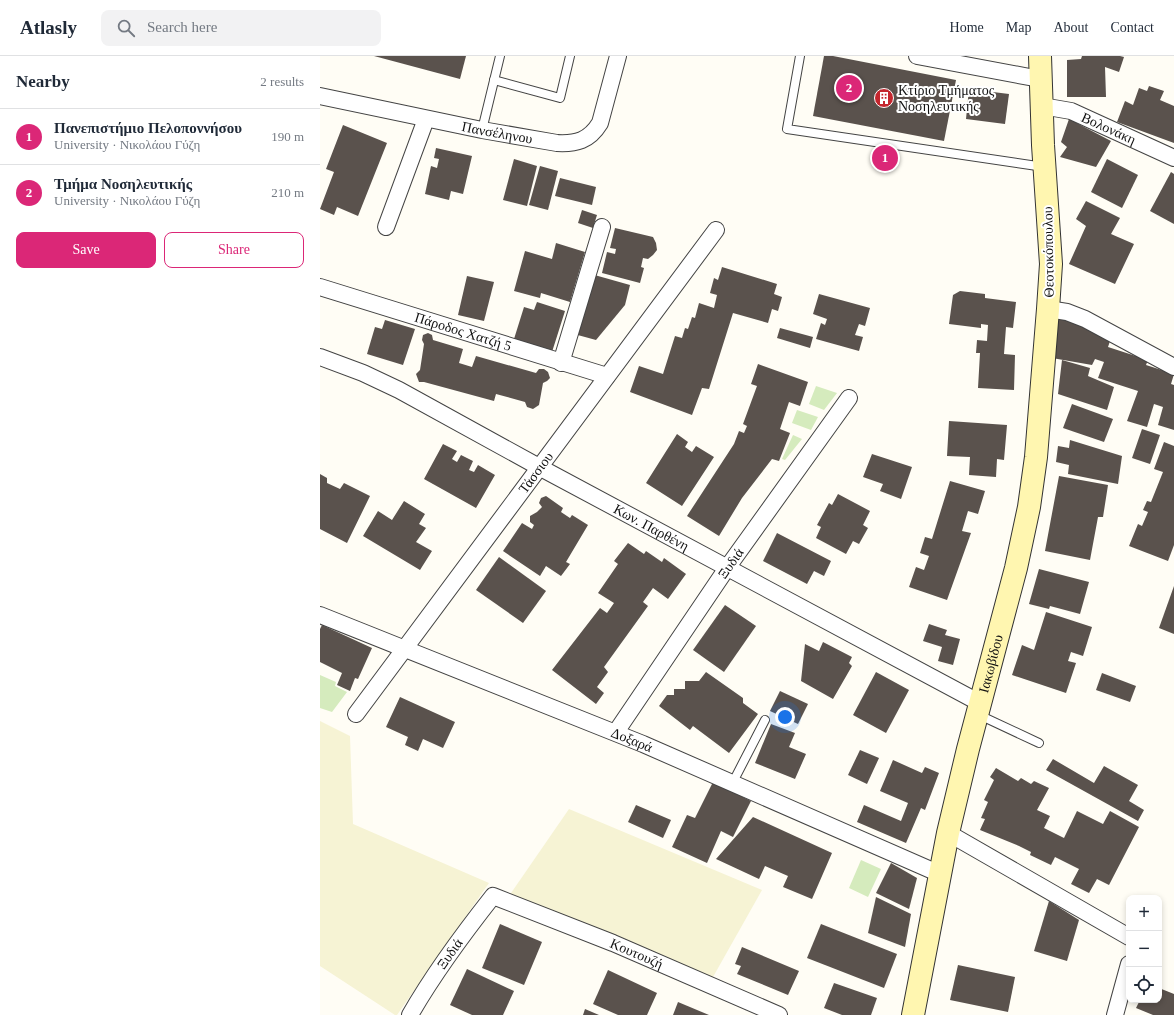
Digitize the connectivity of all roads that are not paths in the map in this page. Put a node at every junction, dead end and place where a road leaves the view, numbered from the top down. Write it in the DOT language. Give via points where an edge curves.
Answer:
graph roads {
  1 [pos="500,56"];
  2 [pos="570,56"];
  3 [pos="618,56"];
  4 [pos="800,56"];
  5 [pos="917,56"];
  6 [pos="1040,56"];
  7 [pos="1040,78"];
  8 [pos="494,80"];
  9 [pos="320,96"];
  10 [pos="1042,106"];
  11 [pos="426,119"];
  12 [pos="482,130"];
  13 [pos="1174,158"];
  14 [pos="1044,167"];
  15 [pos="602,226"];
  16 [pos="386,227"];
  17 [pos="716,230"];
  18 [pos="320,288"];
  19 [pos="1048,309"];
  20 [pos="322,362"];
  21 [pos="561,363"];
  22 [pos="1174,367"];
  23 [pos="606,376"];
  24 [pos="849,398"];
  25 [pos="539,467"];
  26 [pos="727,568"];
  27 [pos="320,615"];
  28 [pos="405,648"];
  29 [pos="978,708"];
  30 [pos="356,714"];
  31 [pos="765,720"];
  32 [pos="616,732"];
  33 [pos="1039,743"];
  34 [pos="733,782"];
  35 [pos="948,833"];
  36 [pos="940,874"];
  37 [pos="493,896"];
  38 [pos="1126,936"];
  39 [pos="1128,967"];
  40 [pos="410,1015"];
  41 [pos="779,1015"];
  42 [pos="913,1015"];
  43 [pos="1115,1015"];
  1 -- 8 [label="lane"];
  2 -- 8 [label="lane" via="560,98"];
  3 -- 12 [label="street, Πανσέληνου" via="600,123 595,131 582,141 556,143"];
  4 -- 14 [label="lane" via="787,129"];
  5 -- 7 [label="street"];
  6 -- 7 [label="street, Θεοτοκόπουλου"];
  7 -- 10 [label="street, Θεοτοκόπουλου"];
  8 -- 12 [label="lane"];
  9 -- 11 [label="street, Πανσέληνου"];
  10 -- 13 [label="street, Βολονάκη" via="1071,111"];
  10 -- 14 [label="street, Θεοτοκόπουλου"];
  11 -- 12 [label="street, Πανσέληνου"];
  11 -- 16 [label="street"];
  14 -- 19 [label="street, Θεοτοκόπουλου" via="1051,264"];
  15 -- 21 [label="street"];
  17 -- 23 [label="street, Τάσσιου"];
  18 -- 21 [label="street, Πάροδος Χατζή 5"];
  19 -- 22 [label="street, Θεοτοκόπουλου" via="1085,318"];
  19 -- 29 [label="street, Ιακωβίδου" via="1036,457 1029,507 1016,568"];
  20 -- 25 [label="street, Κων. Παρθένη" via="382,382"];
  21 -- 23 [label="street, Πάροδος Χατζή 5"];
  23 -- 25 [label="street, Τάσσιου"];
  24 -- 26 [label="street, Ξυδιά"];
  25 -- 26 [label="street, Κων. Παρθένη"];
  25 -- 28 [label="street, Τάσσιου"];
  26 -- 29 [label="street, Κων. Παρθένη"];
  26 -- 32 [label="street, Ξυδιά"];
  27 -- 28 [label="street, Δοξαρά"];
  28 -- 30 [label="street, Τάσσιου"];
  28 -- 32 [label="street, Δοξαρά"];
  29 -- 33 [label="lane"];
  29 -- 35 [label="street, Ιακωβίδου"];
  31 -- 34 [label="lane"];
  32 -- 34 [label="street, Δοξαρά"];
  34 -- 36 [label="street, Δοξαρά"];
  35 -- 36 [label="street, Ιακωβίδου"];
  35 -- 38 [label="street"];
  36 -- 42 [label="street, Ιακωβίδου"];
  37 -- 40 [label="street, Ξυδιά" via="453,948"];
  37 -- 41 [label="street, Κουτουζή" via="613,943"];
  39 -- 43 [label="street"];
}
